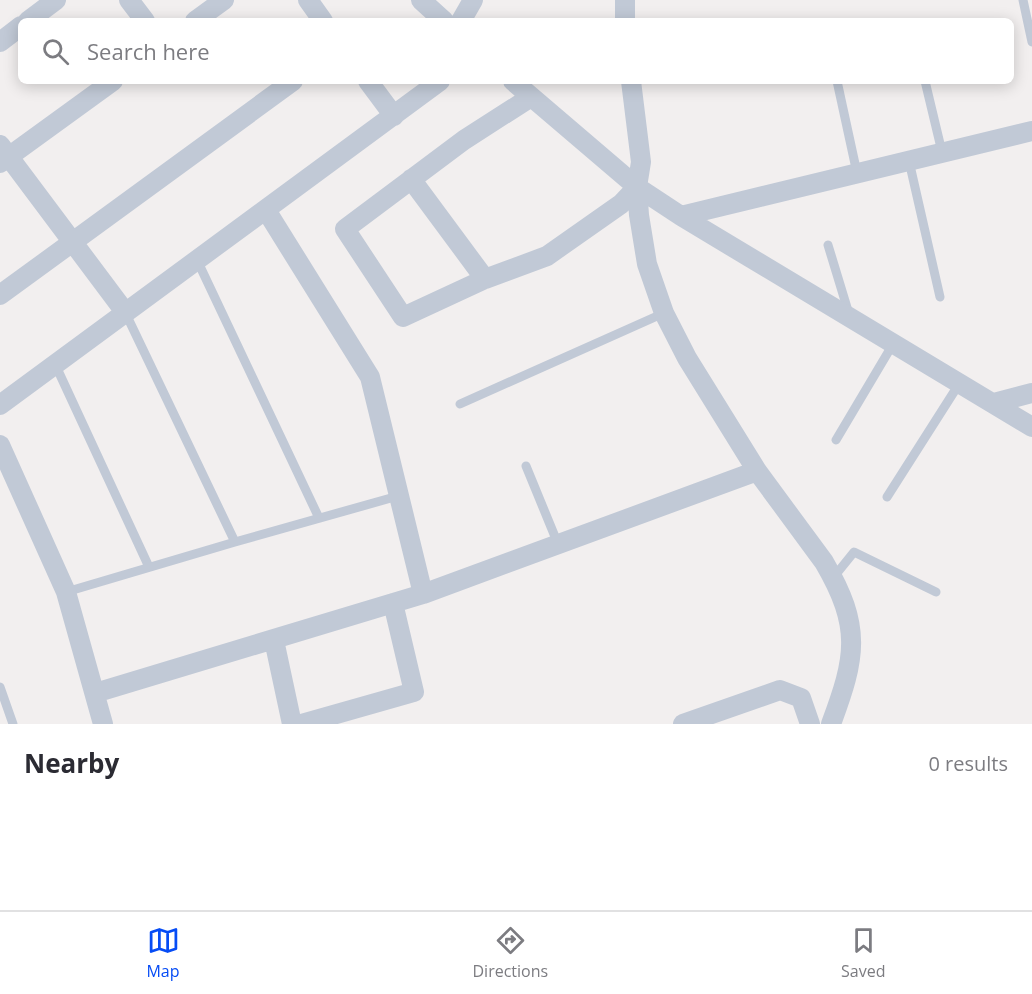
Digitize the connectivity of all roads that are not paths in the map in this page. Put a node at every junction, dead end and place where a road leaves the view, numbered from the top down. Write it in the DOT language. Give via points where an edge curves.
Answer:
graph roads {
  1 [pos="56,0"];
  2 [pos="129,0"];
  3 [pos="224,0"];
  4 [pos="308,0"];
  5 [pos="421,0"];
  6 [pos="472,0"];
  7 [pos="1023,0"];
  8 [pos="32,18"];
  9 [pos="143,18"];
  10 [pos="199,18"];
  11 [pos="321,18"];
  12 [pos="441,18"];
  13 [pos="463,18"];
  14 [pos="18,28"];
  15 [pos="0,42"];
  16 [pos="1032,42"];
  17 [pos="109,84"];
  18 [pos="289,84"];
  19 [pos="370,84"];
  20 [pos="436,84"];
  21 [pos="516,84"];
  22 [pos="631,84"];
  23 [pos="838,84"];
  24 [pos="926,84"];
  25 [pos="531,97"];
  26 [pos="394,116"];
  27 [pos="1032,131"];
  28 [pos="942,152"];
  29 [pos="3,155"];
  30 [pos="909,161"];
  31 [pos="857,173"];
  32 [pos="411,180"];
  33 [pos="636,187"];
  34 [pos="266,210"];
  35 [pos="681,216"];
  36 [pos="72,242"];
  37 [pos="828,245"];
  38 [pos="197,260"];
  39 [pos="485,279"];
  40 [pos="0,296"];
  41 [pos="940,297"];
  42 [pos="125,312"];
  43 [pos="664,313"];
  44 [pos="850,316"];
  45 [pos="893,344"];
  46 [pos="55,364"];
  47 [pos="959,384"];
  48 [pos="1032,393"];
  49 [pos="994,403"];
  50 [pos="460,404"];
  51 [pos="0,405"];
  52 [pos="1032,427"];
  53 [pos="837,440"];
  54 [pos="0,445"];
  55 [pos="526,466"];
  56 [pos="757,471"];
  57 [pos="398,496"];
  58 [pos="887,497"];
  59 [pos="319,518"];
  60 [pos="235,542"];
  61 [pos="558,544"];
  62 [pos="148,567"];
  63 [pos="833,578"];
  64 [pos="66,592"];
  65 [pos="936,592"];
  66 [pos="423,594"];
  67 [pos="393,603"];
  68 [pos="274,640"];
  69 [pos="0,687"];
  70 [pos="95,693"];
  71 [pos="13,724"];
  72 [pos="103,724"];
  73 [pos="292,724"];
  74 [pos="301,724"];
  75 [pos="683,724"];
  76 [pos="810,724"];
  77 [pos="831,724"];
  1 -- 8 [label="street"];
  2 -- 9 [label="street"];
  3 -- 10 [label="street"];
  4 -- 11 [label="street"];
  5 -- 12 [label="street"];
  6 -- 13 [label="street"];
  7 -- 16 [label="lane"];
  14 -- 15 [label="street"];
  17 -- 29 [label="street"];
  18 -- 36 [label="street"];
  19 -- 26 [label="street"];
  20 -- 26 [label="street"];
  21 -- 25 [label="street"];
  22 -- 33 [label="street" via="640,162"];
  23 -- 31 [label="lane"];
  24 -- 28 [label="lane"];
  25 -- 32 [label="street"];
  25 -- 33 [label="street"];
  26 -- 34 [label="street"];
  27 -- 28 [label="street"];
  28 -- 30 [label="street"];
  29 -- 36 [label="street"];
  30 -- 31 [label="street"];
  30 -- 41 [label="lane"];
  31 -- 35 [label="street"];
  32 -- 39 [label="street"];
  32 -- 39 [label="street" via="345,229 403,317"];
  33 -- 35 [label="street"];
  33 -- 39 [label="street" via="621,204 547,256"];
  33 -- 43 [label="street" via="647,264"];
  34 -- 38 [label="street"];
  34 -- 57 [label="street" via="370,377"];
  35 -- 44 [label="street"];
  36 -- 40 [label="street"];
  36 -- 42 [label="street"];
  37 -- 44 [label="lane"];
  38 -- 42 [label="street"];
  38 -- 59 [label="lane"];
  42 -- 46 [label="street"];
  42 -- 60 [label="lane"];
  43 -- 50 [label="lane"];
  43 -- 56 [label="street" via="687,358"];
  44 -- 45 [label="street"];
  45 -- 47 [label="street"];
  45 -- 53 [label="lane"];
  46 -- 51 [label="street"];
  46 -- 62 [label="lane"];
  47 -- 49 [label="street"];
  47 -- 58 [label="lane"];
  48 -- 49 [label="street"];
  49 -- 52 [label="street"];
  54 -- 64 [label="street"];
  55 -- 61 [label="lane"];
  56 -- 61 [label="street"];
  56 -- 63 [label="street"];
  57 -- 59 [label="lane"];
  57 -- 66 [label="street"];
  59 -- 60 [label="lane"];
  60 -- 62 [label="lane"];
  61 -- 66 [label="street"];
  62 -- 64 [label="lane"];
  63 -- 65 [label="lane" via="854,552"];
  63 -- 77 [label="street" via="847,612 852,652"];
  64 -- 70 [label="street"];
  66 -- 67 [label="street"];
  67 -- 68 [label="street"];
  67 -- 74 [label="street" via="414,692"];
  68 -- 70 [label="street"];
  68 -- 73 [label="street"];
  69 -- 71 [label="lane"];
  70 -- 72 [label="street"];
  75 -- 76 [label="street" via="780,690 801,698"];
}
